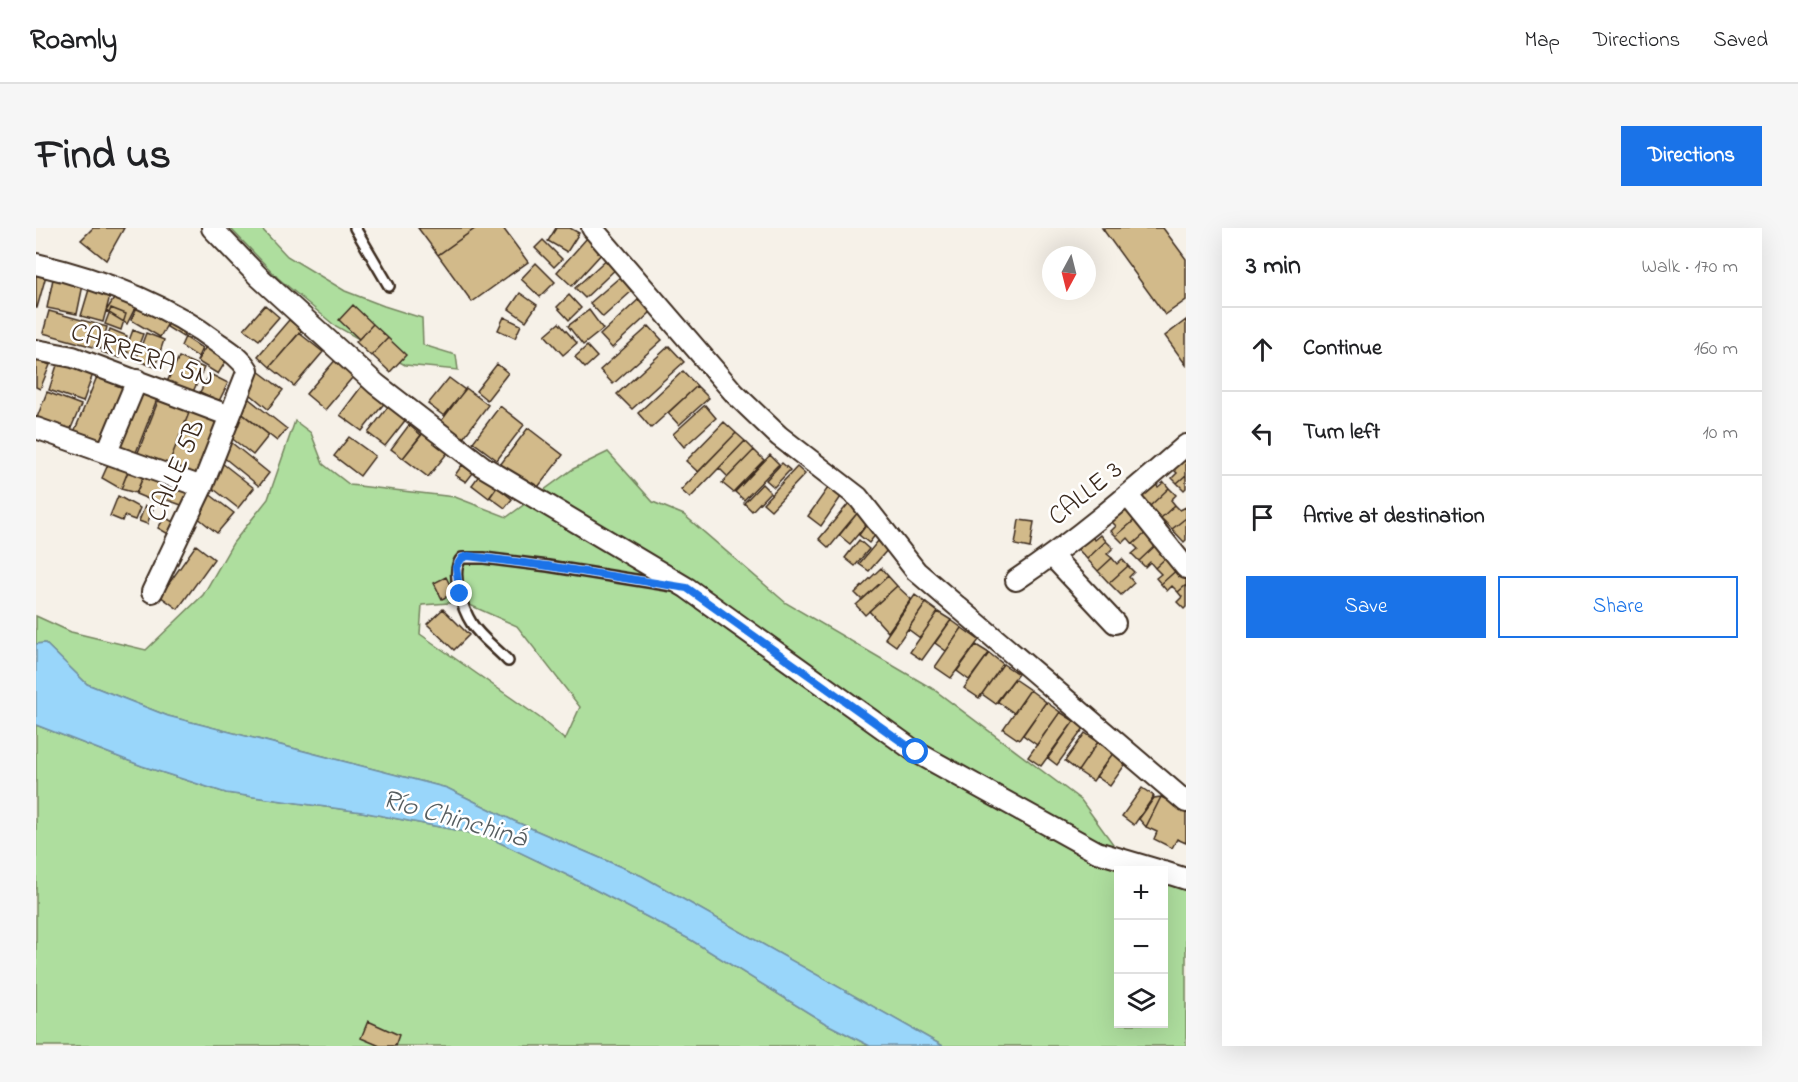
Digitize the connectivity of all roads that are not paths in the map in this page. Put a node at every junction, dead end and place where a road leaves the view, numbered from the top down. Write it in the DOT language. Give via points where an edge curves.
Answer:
graph roads {
  1 [pos="212,228"];
  2 [pos="355,228"];
  3 [pos="592,228"];
  4 [pos="36,264"];
  5 [pos="388,286"];
  6 [pos="36,350"];
  7 [pos="137,380"];
  8 [pos="230,416"];
  9 [pos="36,428"];
  10 [pos="1186,446"];
  11 [pos="107,452"];
  12 [pos="202,487"];
  13 [pos="1128,496"];
  14 [pos="1052,556"];
  15 [pos="1186,568"];
  16 [pos="1016,580"];
  17 [pos="687,588"];
  18 [pos="152,592"];
  19 [pos="1115,623"];
  20 [pos="508,660"];
  21 [pos="1186,802"];
  22 [pos="1144,866"];
  23 [pos="1168,873"];
  24 [pos="1186,879"];
  1 -- 17 [label="street" via="258,276 376,384 482,466"];
  2 -- 5 [label="lane"];
  3 -- 21 [label="street" via="735,394 779,436 858,497 916,571"];
  4 -- 8 [label="street, CALLE 5B" via="136,295 203,332 243,361 248,370"];
  6 -- 7 [label="street, CARRERA 5N" via="73,357"];
  7 -- 8 [label="street, CARRERA 5N"];
  7 -- 11 [label="street"];
  8 -- 12 [label="street, CALLE 5B"];
  9 -- 11 [label="street"];
  10 -- 13 [label="street, CALLE 3"];
  11 -- 12 [label="street"];
  12 -- 18 [label="street, CALLE 5B"];
  13 -- 14 [label="street, CALLE 3"];
  13 -- 15 [label="street"];
  14 -- 16 [label="street, CALLE 3"];
  14 -- 19 [label="street"];
  17 -- 20 [label="lane" via="548,566 462,558 456,567 457,580 472,624"];
  17 -- 22 [label="street" via="916,752 1097,852"];
  23 -- 24 [label="street"];
}
